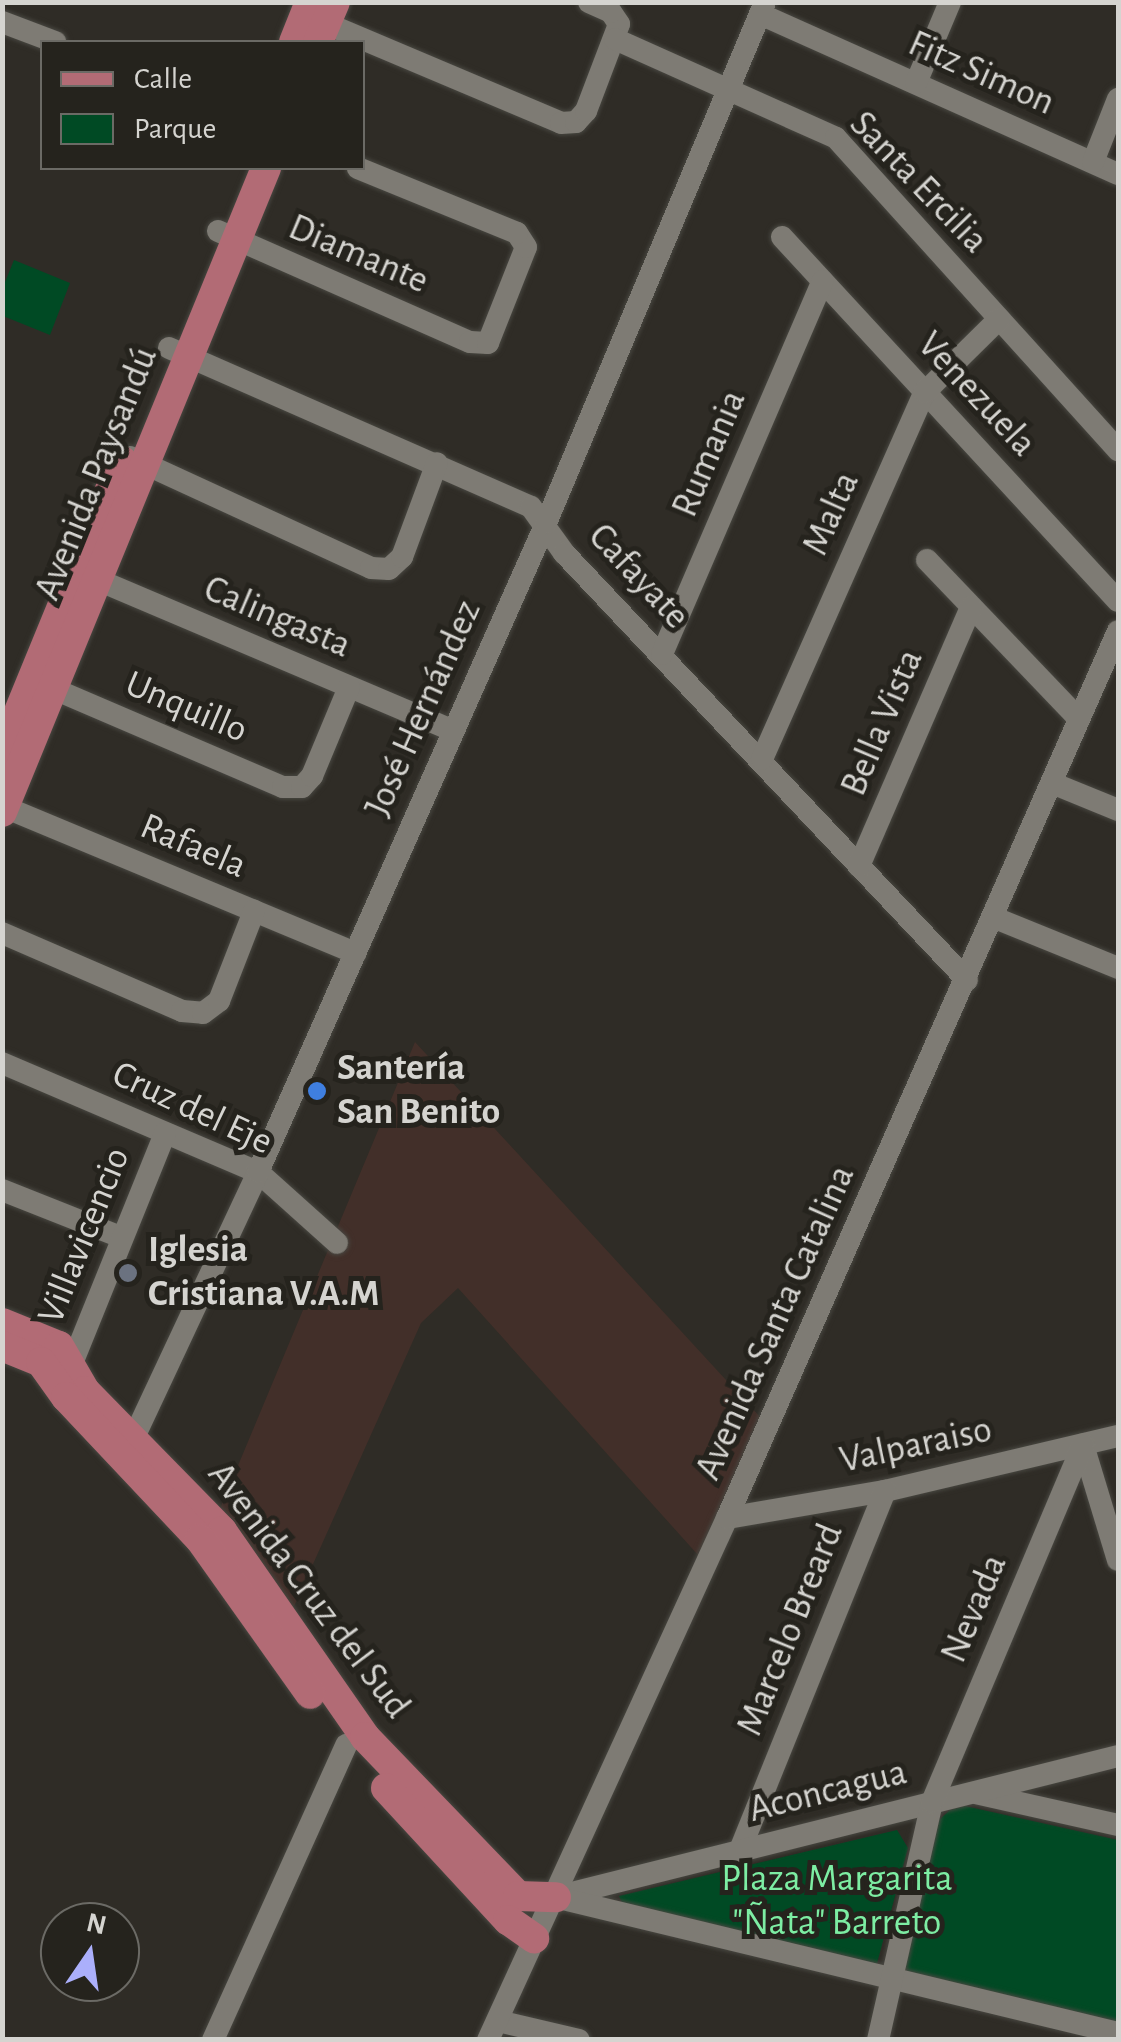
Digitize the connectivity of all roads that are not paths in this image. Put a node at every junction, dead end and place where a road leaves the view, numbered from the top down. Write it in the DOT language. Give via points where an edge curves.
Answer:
graph roads {
  1 [pos="589,2"];
  2 [pos="950,2"];
  3 [pos="763,8"];
  4 [pos="315,21"];
  5 [pos="2,22"];
  6 [pos="616,32"];
  7 [pos="50,40"];
  8 [pos="361,40"];
  9 [pos="365,42"];
  10 [pos="916,83"];
  11 [pos="728,90"];
  12 [pos="1118,99"];
  13 [pos="1093,162"];
  14 [pos="244,170"];
  15 [pos="265,170"];
  16 [pos="363,170"];
  17 [pos="1118,174"];
  18 [pos="228,236"];
  19 [pos="782,236"];
  20 [pos="823,281"];
  21 [pos="999,320"];
  22 [pos="179,352"];
  23 [pos="925,392"];
  24 [pos="1118,450"];
  25 [pos="134,459"];
  26 [pos="437,463"];
  27 [pos="546,523"];
  28 [pos="927,560"];
  29 [pos="86,575"];
  30 [pos="1118,601"];
  31 [pos="971,607"];
  32 [pos="1116,643"];
  33 [pos="662,654"];
  34 [pos="43,685"];
  35 [pos="349,688"];
  36 [pos="1079,719"];
  37 [pos="451,730"];
  38 [pos="2,753"];
  39 [pos="762,759"];
  40 [pos="1052,782"];
  41 [pos="3,808"];
  42 [pos="1118,810"];
  43 [pos="859,866"];
  44 [pos="254,911"];
  45 [pos="994,918"];
  46 [pos="2,933"];
  47 [pos="356,952"];
  48 [pos="1118,968"];
  49 [pos="967,980"];
  50 [pos="2,1063"];
  51 [pos="165,1133"];
  52 [pos="258,1172"];
  53 [pos="2,1190"];
  54 [pos="121,1238"];
  55 [pos="337,1243"];
  56 [pos="2,1322"];
  57 [pos="2,1346"];
  58 [pos="70,1366"];
  59 [pos="1118,1436"];
  60 [pos="1084,1445"];
  61 [pos="129,1449"];
  62 [pos="885,1491"];
  63 [pos="728,1518"];
  64 [pos="1118,1560"];
  65 [pos="346,1744"];
  66 [pos="1118,1756"];
  67 [pos="970,1792"];
  68 [pos="932,1802"];
  69 [pos="1118,1824"];
  70 [pos="740,1850"];
  71 [pos="556,1897"];
  72 [pos="534,1938"];
  73 [pos="893,1980"];
  74 [pos="493,2030"];
  75 [pos="1118,2033"];
  76 [pos="213,2040"];
  77 [pos="579,2040"];
  78 [pos="878,2040"];
  1 -- 6 [label="street, Santa Ercilia" via="611,12"];
  2 -- 10 [label="street"];
  3 -- 10 [label="street, Fitz Simon"];
  3 -- 11 [label="street, José Hernández"];
  4 -- 8 [label="street"];
  5 -- 7 [label="street"];
  6 -- 9 [label="street" via="586,112 576,122 561,123"];
  6 -- 11 [label="street, Santa Ercilia"];
  10 -- 13 [label="street, Fitz Simon"];
  11 -- 21 [label="street, Santa Ercilia" via="836,138"];
  11 -- 27 [label="street, José Hernández"];
  12 -- 13 [label="street"];
  13 -- 17 [label="street, Fitz Simon"];
  14 -- 18 [label="main road, Avenida Paysandú"];
  15 -- 18 [label="main road, Avenida Paysandú"];
  16 -- 18 [label="street, Diamante" via="517,233 526,247 488,342 470,342"];
  18 -- 22 [label="main road, Avenida Paysandú"];
  19 -- 20 [label="street, Venezuela"];
  20 -- 23 [label="street, Venezuela"];
  20 -- 33 [label="street, Rumania"];
  21 -- 23 [label="street, Malta"];
  21 -- 24 [label="street, Santa Ercilia"];
  22 -- 25 [label="main road, Avenida Paysandú"];
  22 -- 26 [label="street, Cafayate"];
  23 -- 30 [label="street, Venezuela"];
  23 -- 39 [label="street, Malta"];
  25 -- 26 [label="street" via="370,568 389,569 402,557"];
  25 -- 29 [label="main road, Avenida Paysandú"];
  26 -- 27 [label="street, Cafayate" via="532,507"];
  27 -- 33 [label="street, Cafayate" via="564,553"];
  27 -- 37 [label="street, José Hernández"];
  28 -- 31 [label="street"];
  29 -- 34 [label="main road, Avenida Paysandú"];
  29 -- 35 [label="street, Calingasta"];
  31 -- 36 [label="street"];
  31 -- 43 [label="street, Bella Vista"];
  32 -- 36 [label="street, Avenida Santa Catalina"];
  33 -- 39 [label="street, Cafayate"];
  34 -- 35 [label="street, Unquillo" via="283,786 302,786 312,776"];
  34 -- 38 [label="main road, Avenida Paysandú"];
  34 -- 41 [label="main road, Avenida Paysandú"];
  35 -- 37 [label="street, Calingasta"];
  36 -- 40 [label="street, Avenida Santa Catalina"];
  37 -- 47 [label="street, José Hernández"];
  39 -- 43 [label="street, Cafayate"];
  40 -- 42 [label="street"];
  40 -- 45 [label="street, Avenida Santa Catalina"];
  41 -- 44 [label="street, Rafaela"];
  43 -- 49 [label="street, Cafayate"];
  44 -- 46 [label="street" via="219,1001 203,1013"];
  44 -- 47 [label="street, Rafaela"];
  45 -- 48 [label="street"];
  45 -- 49 [label="street, Avenida Santa Catalina"];
  47 -- 52 [label="street, José Hernández"];
  49 -- 63 [label="street, Avenida Santa Catalina"];
  50 -- 51 [label="street, Cruz del Eje"];
  51 -- 52 [label="street, Cruz del Eje"];
  51 -- 54 [label="street, Villavicencio"];
  52 -- 55 [label="street, Cruz del Eje"];
  52 -- 61 [label="street, José Hernández"];
  53 -- 54 [label="street"];
  54 -- 58 [label="street, Villavicencio"];
  56 -- 58 [label="main road, Avenida Cruz del Sud" via="60,1346"];
  57 -- 61 [label="main road, Avenida Cruz del Sud" via="40,1362 66,1397"];
  58 -- 61 [label="main road, Avenida Cruz del Sud"];
  59 -- 60 [label="street, Valparaiso"];
  60 -- 62 [label="street, Valparaiso"];
  60 -- 64 [label="street"];
  60 -- 68 [label="street, Nevada"];
  61 -- 65 [label="main road, Avenida Cruz del Sud"];
  61 -- 71 [label="main road, Avenida Cruz del Sud" via="222,1532 365,1737 518,1896"];
  62 -- 63 [label="street, Valparaiso"];
  62 -- 70 [label="street, Marcelo Breard"];
  63 -- 71 [label="street, Avenida Santa Catalina"];
  65 -- 72 [label="main road, Avenida Cruz del Sud" via="508,1920"];
  65 -- 76 [label="street"];
  66 -- 67 [label="street, Aconcagua"];
  67 -- 68 [label="street, Aconcagua"];
  67 -- 69 [label="street"];
  68 -- 70 [label="street, Aconcagua"];
  68 -- 73 [label="street, Nevada"];
  70 -- 71 [label="street, Aconcagua"];
  71 -- 72 [label="street, Avenida Santa Catalina"];
  71 -- 73 [label="street"];
  72 -- 74 [label="street, Avenida Santa Catalina"];
  73 -- 75 [label="street"];
  73 -- 78 [label="street, Nevada"];
  74 -- 77 [label="street"];
}
